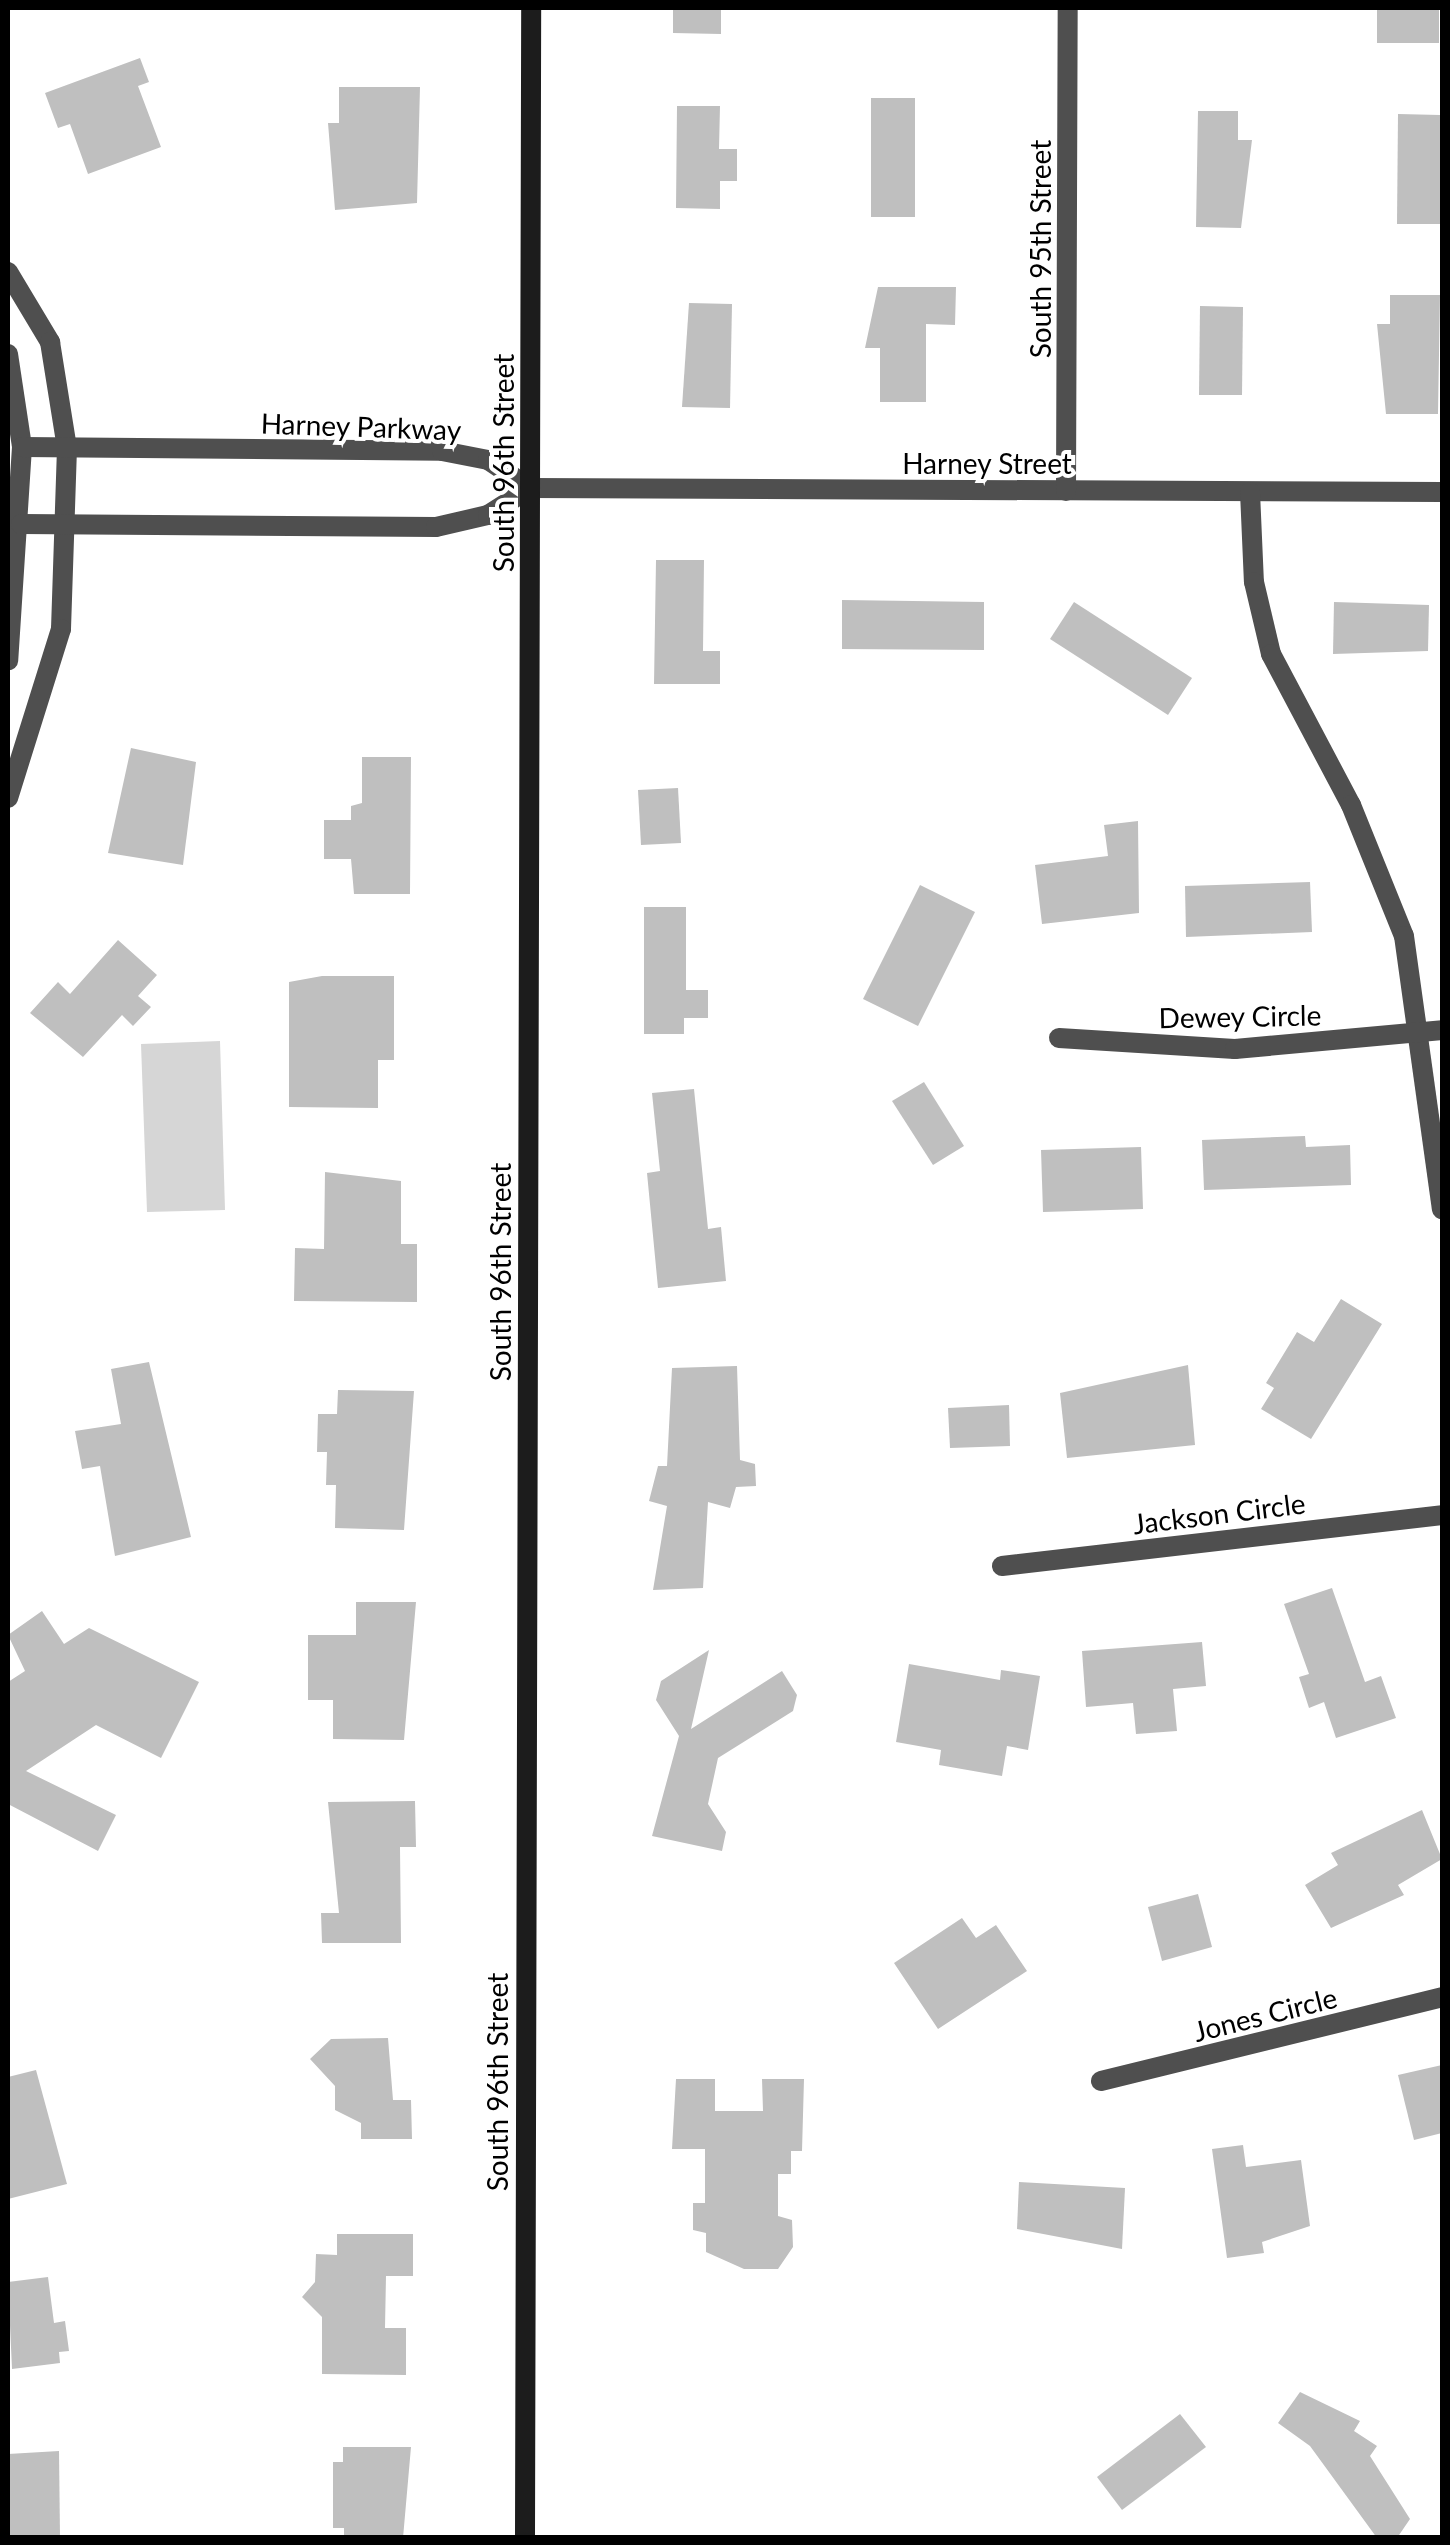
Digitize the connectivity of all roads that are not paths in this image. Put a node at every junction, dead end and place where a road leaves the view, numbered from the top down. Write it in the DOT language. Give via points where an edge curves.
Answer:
graph roads {
  1 [pos="531,8"];
  2 [pos="1068,8"];
  3 [pos="8,272"];
  4 [pos="8,354"];
  5 [pos="22,447"];
  6 [pos="67,448"];
  7 [pos="530,488"];
  8 [pos="1066,491"];
  9 [pos="1250,492"];
  10 [pos="1442,492"];
  11 [pos="21,524"];
  12 [pos="67,524"];
  13 [pos="8,661"];
  14 [pos="8,798"];
  15 [pos="1432,1031"];
  16 [pos="1059,1038"];
  17 [pos="1442,1209"];
  18 [pos="1442,1515"];
  19 [pos="1002,1566"];
  20 [pos="1442,1997"];
  21 [pos="1101,2082"];
  22 [pos="525,2538"];
  1 -- 7 [label="street, South 96th Street"];
  2 -- 8 [label="street, South 95th Street"];
  3 -- 6 [label="street" via="50,342"];
  4 -- 5 [label="street"];
  5 -- 6 [label="street, Harney Parkway"];
  5 -- 11 [label="street"];
  6 -- 7 [label="street, Harney Parkway" via="442,451 488,460"];
  6 -- 12 [label="street"];
  7 -- 8 [label="street, Harney Street"];
  7 -- 12 [label="street" via="488,515 436,527"];
  7 -- 22 [label="street, South 96th Street"];
  8 -- 9 [label="street, Harney Street"];
  9 -- 10 [label="street, Harney Street"];
  9 -- 15 [label="street" via="1254,582 1271,654 1384,877"];
  11 -- 12 [label="street"];
  11 -- 13 [label="street"];
  12 -- 14 [label="street" via="52,672"];
  15 -- 16 [label="street, Dewey Circle" via="1235,1049"];
  15 -- 17 [label="street"];
  18 -- 19 [label="street, Jackson Circle"];
  20 -- 21 [label="street, Jones Circle"];
}
